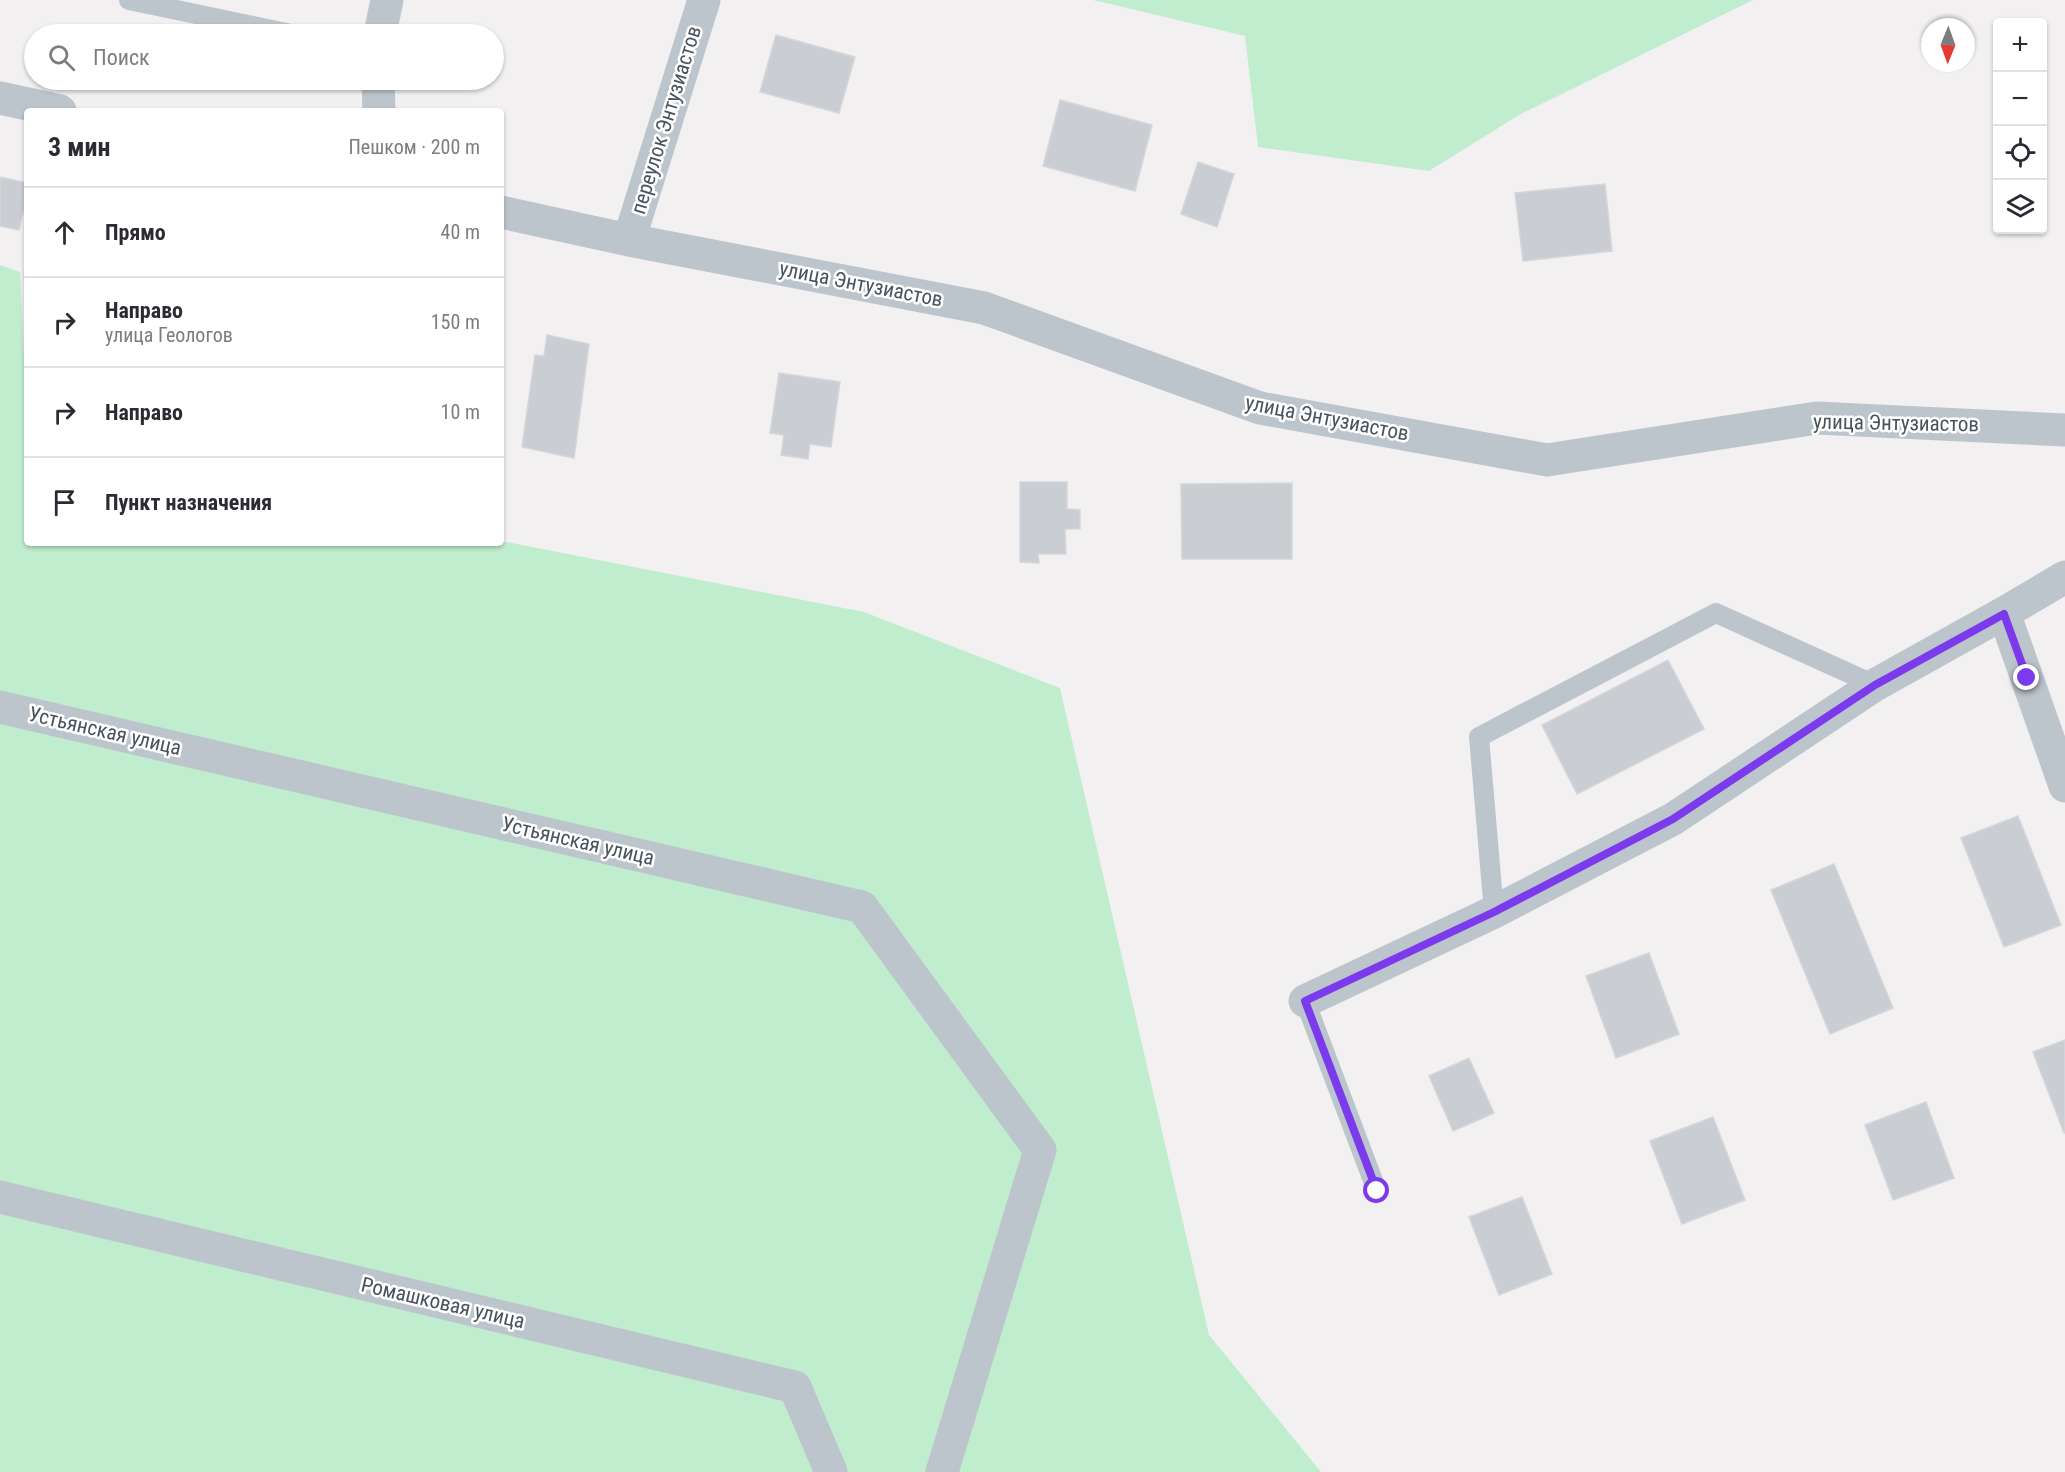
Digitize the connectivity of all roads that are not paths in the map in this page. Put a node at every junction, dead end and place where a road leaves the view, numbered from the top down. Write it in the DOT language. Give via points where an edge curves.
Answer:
graph roads {
  1 [pos="129,0"];
  2 [pos="387,0"];
  3 [pos="704,0"];
  4 [pos="243,24"];
  5 [pos="382,24"];
  6 [pos="378,90"];
  7 [pos="0,98"];
  8 [pos="46,108"];
  9 [pos="379,108"];
  10 [pos="504,213"];
  11 [pos="628,240"];
  12 [pos="2065,430"];
  13 [pos="2065,577"];
  14 [pos="2004,614"];
  15 [pos="1875,685"];
  16 [pos="0,707"];
  17 [pos="2065,786"];
  18 [pos="1494,912"];
  19 [pos="1305,1001"];
  20 [pos="1377,1191"];
  21 [pos="0,1197"];
  22 [pos="831,1472"];
  23 [pos="942,1472"];
  1 -- 4 [label="lane"];
  2 -- 5 [label="street"];
  3 -- 11 [label="street, переулок Энтузиастов"];
  6 -- 9 [label="street"];
  7 -- 8 [label="street"];
  10 -- 11 [label="street, улица Энтузиастов"];
  11 -- 12 [label="street, улица Энтузиастов" via="984,308 1260,408 1547,460 1817,418"];
  13 -- 14 [label="street"];
  14 -- 15 [label="street"];
  14 -- 17 [label="street"];
  15 -- 18 [label="street" via="1673,819"];
  15 -- 18 [label="lane" via="1716,613 1479,737"];
  16 -- 23 [label="street, Устьянская улица" via="862,907 1040,1150"];
  18 -- 19 [label="street"];
  19 -- 20 [label="lane"];
  21 -- 22 [label="street, Ромашковая улица" via="795,1387"];
}
